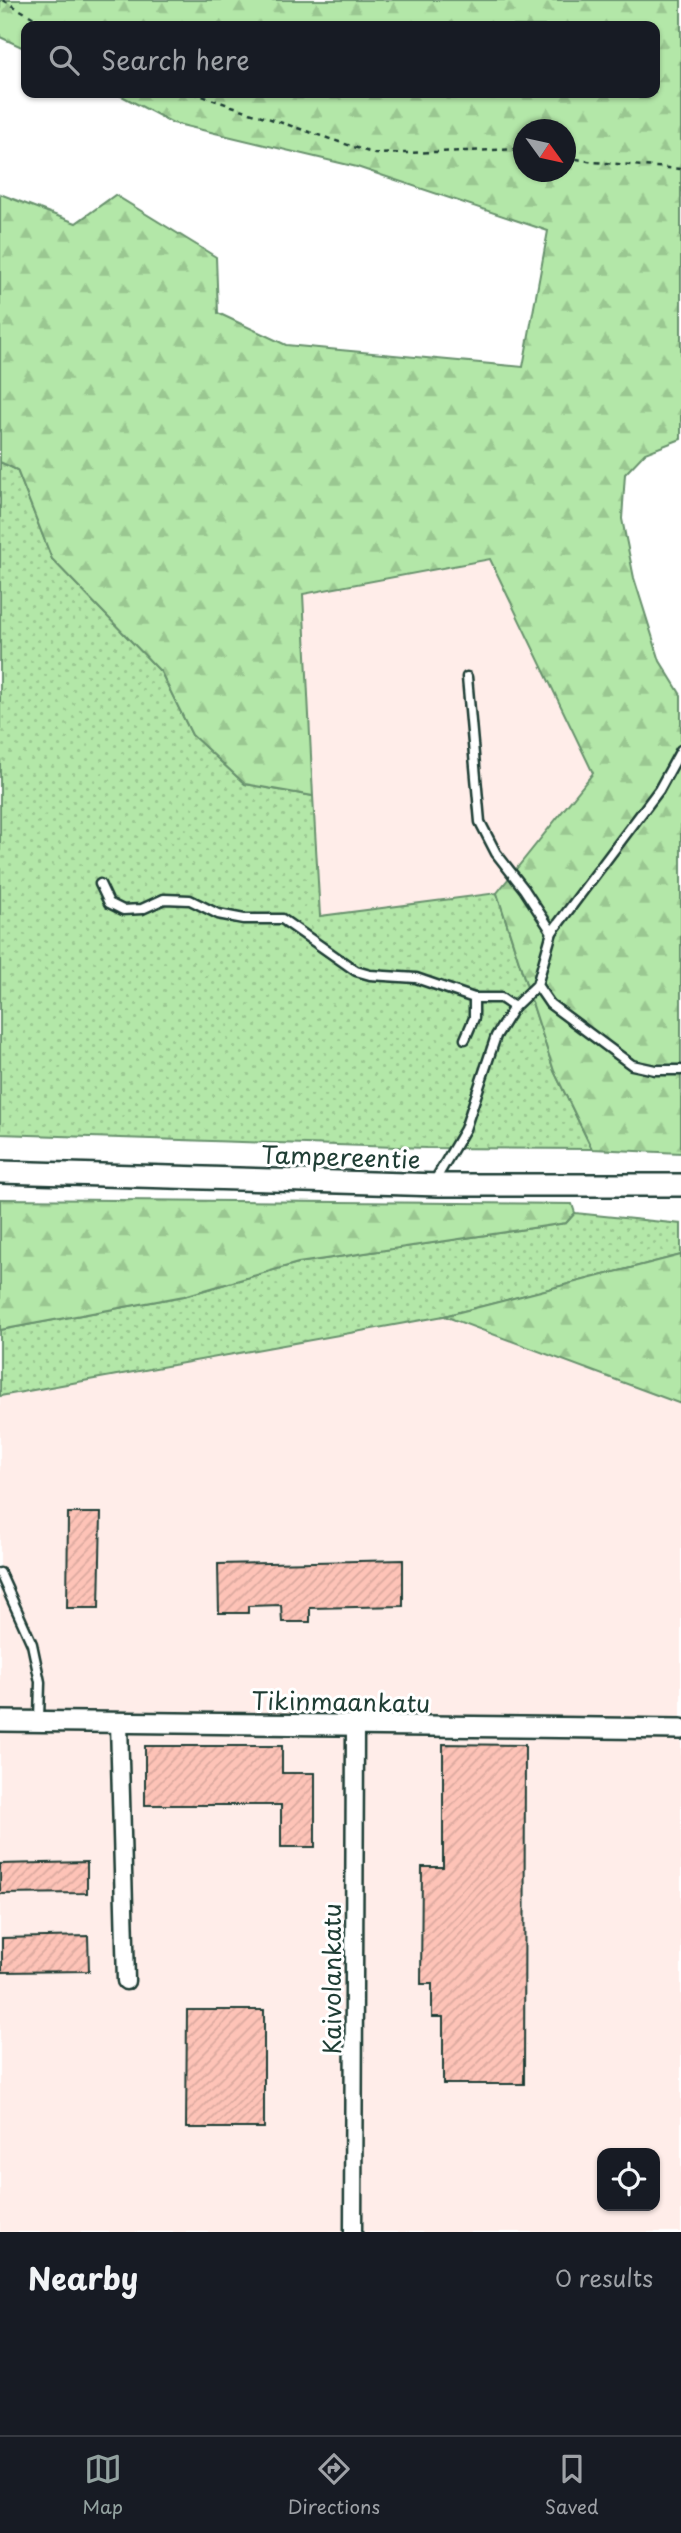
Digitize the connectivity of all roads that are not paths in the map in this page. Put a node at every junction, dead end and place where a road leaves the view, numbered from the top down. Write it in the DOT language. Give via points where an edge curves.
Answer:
graph roads {
  1 [pos="467,677"];
  2 [pos="681,750"];
  3 [pos="100,884"];
  4 [pos="552,932"];
  5 [pos="537,985"];
  6 [pos="474,998"];
  7 [pos="514,1007"];
  8 [pos="465,1039"];
  9 [pos="681,1070"];
  10 [pos="0,1172"];
  11 [pos="433,1185"];
  12 [pos="681,1185"];
  13 [pos="0,1573"];
  14 [pos="39,1720"];
  15 [pos="0,1721"];
  16 [pos="119,1723"];
  17 [pos="355,1726"];
  18 [pos="681,1729"];
  19 [pos="126,1981"];
  20 [pos="353,2232"];
  1 -- 4 [label="lane" via="480,822 496,853"];
  2 -- 4 [label="lane" via="659,790"];
  3 -- 6 [label="lane" via="109,903 123,910 142,909 164,899 190,900 218,914 282,919 356,971 416,978"];
  4 -- 5 [label="lane"];
  5 -- 7 [label="lane"];
  5 -- 9 [label="lane" via="551,1004 632,1065"];
  6 -- 7 [label="lane" via="501,998"];
  6 -- 8 [label="lane" via="474,1018"];
  7 -- 11 [label="lane" via="496,1036 465,1129"];
  10 -- 11 [label="main road, Tampereentie"];
  11 -- 12 [label="main road, Tampereentie"];
  13 -- 14 [label="lane" via="32,1644 40,1682"];
  14 -- 15 [label="street, Tikinmaankatu"];
  14 -- 16 [label="street, Tikinmaankatu"];
  16 -- 17 [label="street, Tikinmaankatu"];
  16 -- 19 [label="street"];
  17 -- 18 [label="street, Tikinmaankatu"];
  17 -- 20 [label="street, Kaivolankatu"];
}
